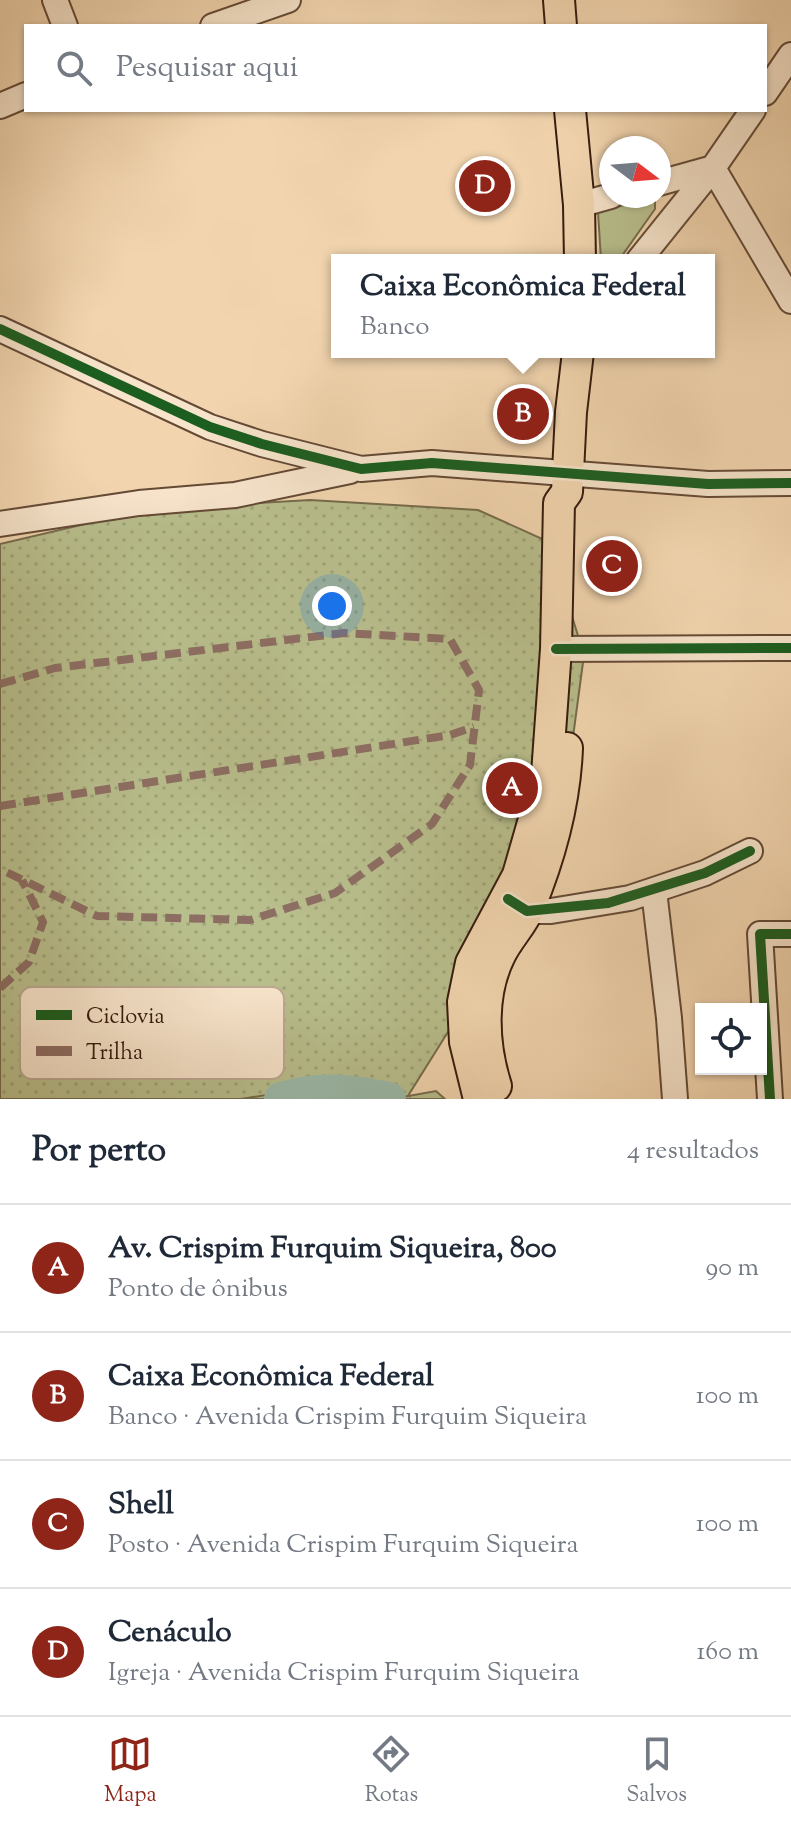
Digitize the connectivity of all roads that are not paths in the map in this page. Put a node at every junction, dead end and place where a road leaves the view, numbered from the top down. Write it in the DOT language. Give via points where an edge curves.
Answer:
graph roads {
  1 [pos="55,0"];
  2 [pos="288,0"];
  3 [pos="559,0"];
  4 [pos="64,24"];
  5 [pos="219,24"];
  6 [pos="561,24"];
  7 [pos="791,55"];
  8 [pos="767,90"];
  9 [pos="24,96"];
  10 [pos="0,106"];
  11 [pos="570,112"];
  12 [pos="752,112"];
  13 [pos="713,168"];
  14 [pos="671,180"];
  15 [pos="599,199"];
  16 [pos="579,205"];
  17 [pos="580,254"];
  18 [pos="644,254"];
  19 [pos="791,301"];
  20 [pos="0,329"];
  21 [pos="577,358"];
  22 [pos="361,469"];
  23 [pos="567,483"];
  24 [pos="791,483"];
  25 [pos="0,524"];
  26 [pos="791,648"];
  27 [pos="564,649"];
  28 [pos="750,851"];
  29 [pos="654,891"];
  30 [pos="518,905"];
  31 [pos="791,934"];
  32 [pos="479,1099"];
  33 [pos="500,1099"];
  34 [pos="675,1099"];
  35 [pos="770,1099"];
  1 -- 4 [label="street"];
  2 -- 5 [label="street"];
  3 -- 6 [label="main road"];
  7 -- 8 [label="street"];
  9 -- 10 [label="street"];
  11 -- 16 [label="main road"];
  12 -- 13 [label="street"];
  13 -- 14 [label="street"];
  13 -- 18 [label="street"];
  13 -- 19 [label="street"];
  15 -- 16 [label="street"];
  16 -- 17 [label="main road"];
  20 -- 22 [label="street" via="210,427"];
  21 -- 23 [label="main road"];
  22 -- 23 [label="street" via="432,463"];
  22 -- 25 [label="street" via="235,495"];
  23 -- 24 [label="street"];
  23 -- 27 [label="main road" via="559,503"];
  26 -- 27 [label="street"];
  27 -- 30 [label="main road" via="547,774 518,875"];
  28 -- 29 [label="street"];
  29 -- 30 [label="street" via="551,911"];
  29 -- 34 [label="street"];
  30 -- 32 [label="main road" via="471,963 463,1002 465,1042"];
  30 -- 33 [label="main road" via="485,1005 489,1064"];
  31 -- 35 [label="street" via="760,934"];
}
